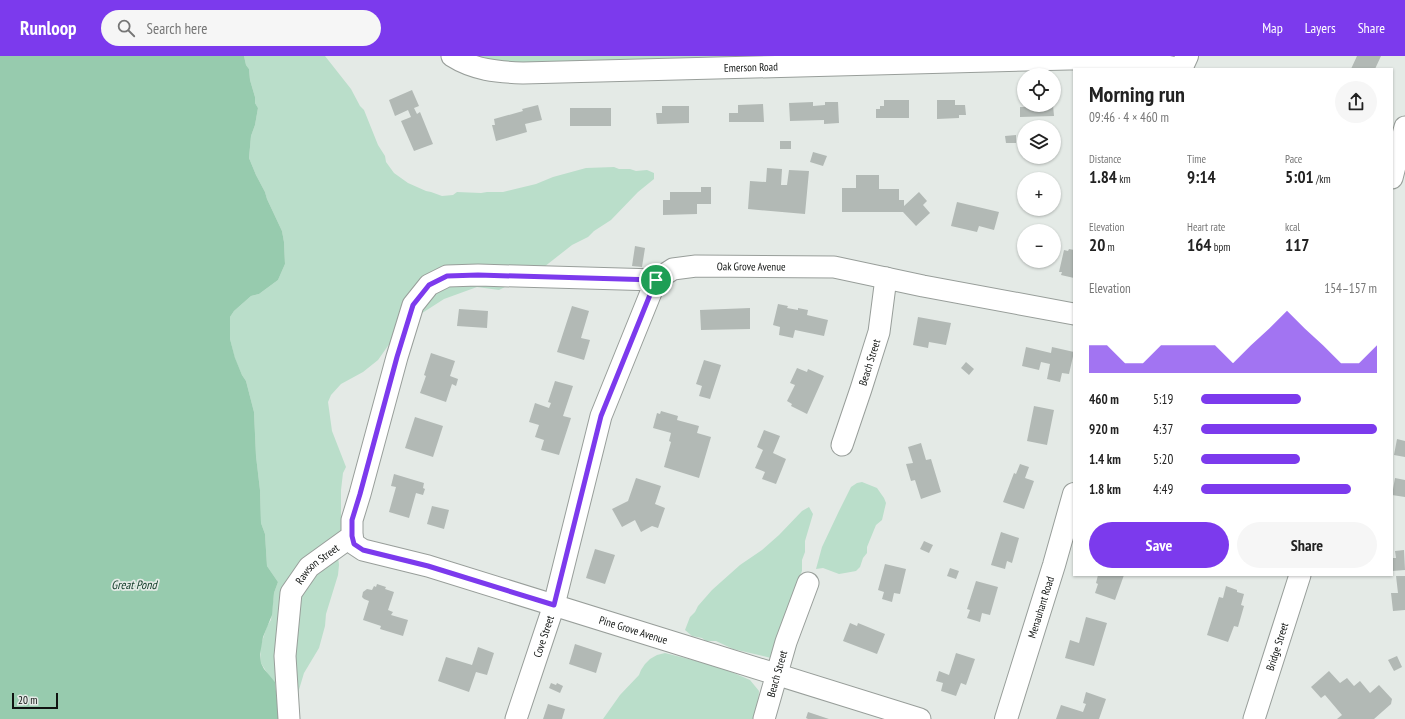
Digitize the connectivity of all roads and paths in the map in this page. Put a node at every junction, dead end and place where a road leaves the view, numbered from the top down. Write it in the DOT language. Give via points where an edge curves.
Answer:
graph roads {
  1 [pos="1187,56"];
  2 [pos="1069,57"];
  3 [pos="458,60"];
  4 [pos="1176,68"];
  5 [pos="1181,68"];
  6 [pos="1405,127"];
  7 [pos="1393,174"];
  8 [pos="886,278"];
  9 [pos="656,280"];
  10 [pos="1073,314"];
  11 [pos="842,445"];
  12 [pos="1073,498"];
  13 [pos="352,536"];
  14 [pos="1300,576"];
  15 [pos="808,583"];
  16 [pos="554,605"];
  17 [pos="777,675"];
  18 [pos="289,719"];
  19 [pos="516,719"];
  20 [pos="764,719"];
  21 [pos="920,719"];
  22 [pos="1006,719"];
  23 [pos="1254,719"];
  1 -- 5 [label="main road"];
  2 -- 3 [label="street, Emerson Road" via="523,72 497,72"];
  2 -- 4 [label="street, Emerson Road" via="1147,62"];
  6 -- 7 [label="street"];
  8 -- 9 [label="street, Oak Grove Avenue" via="834,267 696,266 673,269"];
  8 -- 10 [label="street, Oak Grove Avenue"];
  8 -- 11 [label="street, Beach Street" via="879,332"];
  9 -- 13 [label="street" via="478,275 447,276 429,285 413,305 397,357 352,520"];
  9 -- 16 [label="street, Cove Street" via="601,416"];
  12 -- 22 [label="main road, Menauhant Road"];
  13 -- 16 [label="street, Pine Grove Avenue" via="354,544 363,550 428,566"];
  13 -- 18 [label="street, Rawson Street" via="309,567 290,593 285,656"];
  14 -- 23 [label="street, Bridge Street"];
  15 -- 17 [label="street, Beach Street" via="786,642"];
  16 -- 17 [label="street, Pine Grove Avenue"];
  16 -- 19 [label="street, Cove Street"];
  17 -- 20 [label="street, Beach Street"];
  17 -- 21 [label="street, Pine Grove Avenue"];
}
